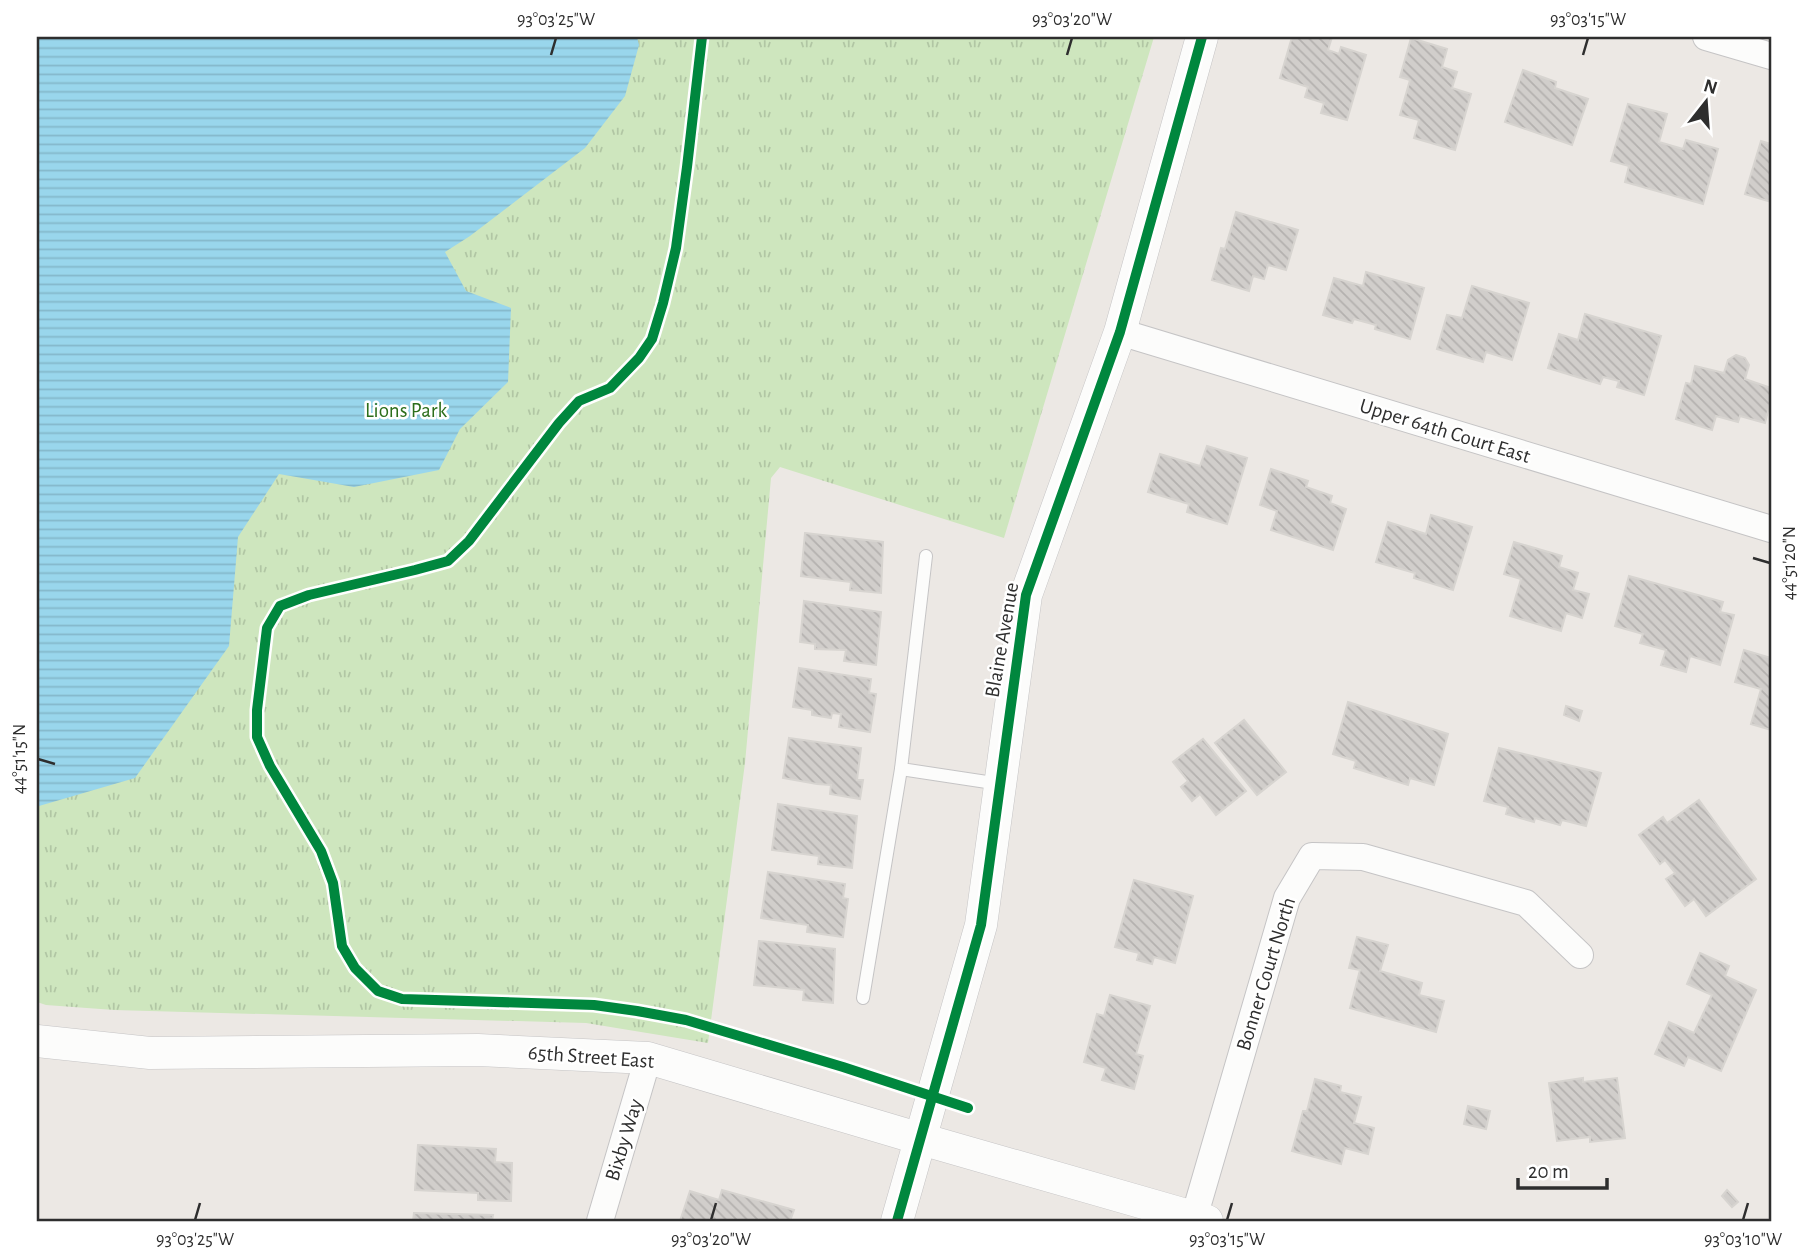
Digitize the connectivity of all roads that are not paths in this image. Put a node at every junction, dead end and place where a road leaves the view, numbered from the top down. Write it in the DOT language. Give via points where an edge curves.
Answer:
graph roads {
  1 [pos="1202,37"];
  2 [pos="1706,37"];
  3 [pos="1771,57"];
  4 [pos="1119,332"];
  5 [pos="1771,529"];
  6 [pos="926,556"];
  7 [pos="901,769"];
  8 [pos="1000,784"];
  9 [pos="1580,955"];
  10 [pos="863,998"];
  11 [pos="37,1041"];
  12 [pos="648,1058"];
  13 [pos="921,1139"];
  14 [pos="1198,1220"];
  15 [pos="600,1221"];
  16 [pos="897,1221"];
  1 -- 4 [label="street, Blaine Avenue"];
  2 -- 3 [label="street"];
  4 -- 5 [label="street, Upper 64th Court East"];
  4 -- 8 [label="street, Blaine Avenue" via="1026,595"];
  6 -- 7 [label="lane"];
  7 -- 8 [label="lane"];
  7 -- 10 [label="lane"];
  8 -- 13 [label="street, Blaine Avenue" via="981,925"];
  9 -- 14 [label="street, Bonner Court North" via="1526,903 1363,857 1312,856 1287,898"];
  11 -- 12 [label="street, 65th Street East" via="150,1054 478,1050"];
  12 -- 13 [label="street, 65th Street East"];
  12 -- 15 [label="street, Bixby Way"];
  13 -- 14 [label="street, 65th Street East"];
  13 -- 16 [label="street, Blaine Avenue"];
}
